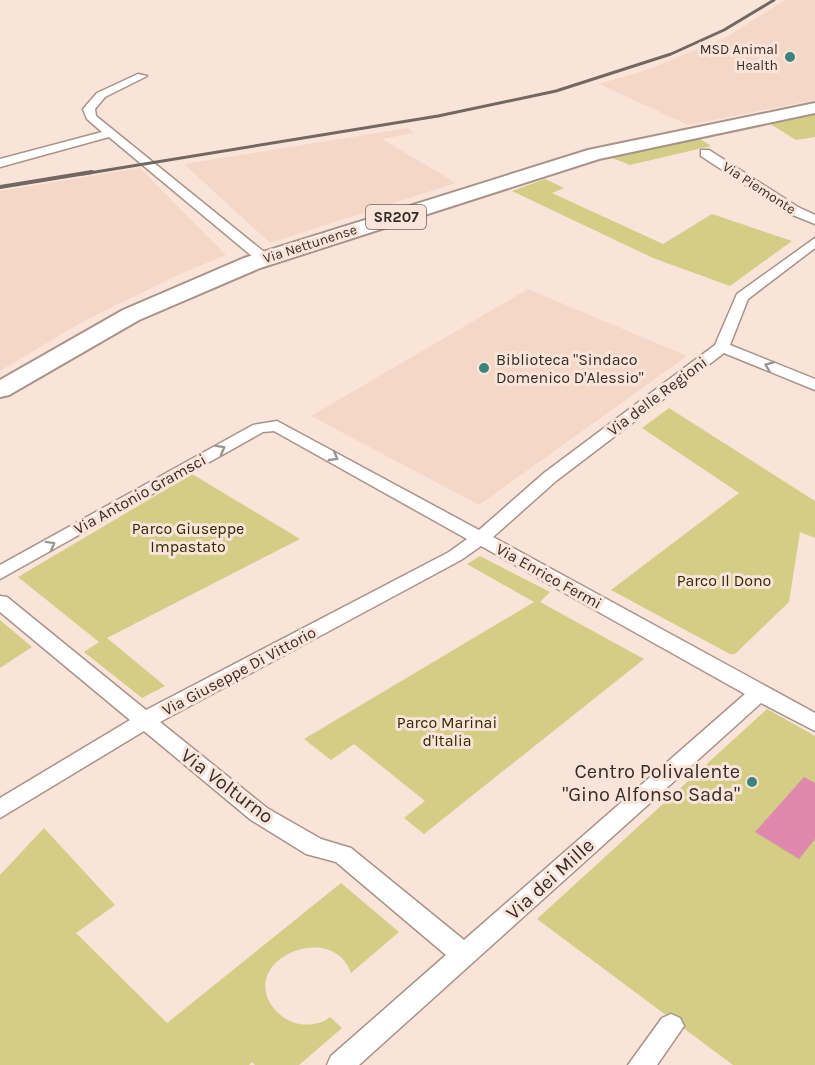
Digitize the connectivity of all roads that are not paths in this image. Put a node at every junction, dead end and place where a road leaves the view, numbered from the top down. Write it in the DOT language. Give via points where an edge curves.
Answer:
graph roads {
  1 [pos="142,76"];
  2 [pos="815,108"];
  3 [pos="108,134"];
  4 [pos="705,153"];
  5 [pos="0,163"];
  6 [pos="815,220"];
  7 [pos="815,242"];
  8 [pos="264,259"];
  9 [pos="722,347"];
  10 [pos="815,385"];
  11 [pos="0,390"];
  12 [pos="283,428"];
  13 [pos="481,538"];
  14 [pos="0,573"];
  15 [pos="0,602"];
  16 [pos="760,692"];
  17 [pos="144,721"];
  18 [pos="815,723"];
  19 [pos="0,809"];
  20 [pos="464,955"];
  21 [pos="671,1026"];
  22 [pos="340,1065"];
  23 [pos="641,1065"];
  1 -- 3 [label="street" via="92,103 91,117"];
  2 -- 8 [label="main road, Via Nettunense / SR207" via="595,154"];
  3 -- 5 [label="street" via="77,139 39,155"];
  3 -- 8 [label="street"];
  4 -- 6 [label="street, Via Piemonte"];
  7 -- 9 [label="street, Via delle Regioni" via="742,297"];
  8 -- 11 [label="main road, Via Nettunense / SR207" via="131,315"];
  10 -- 9 [label="street, one-way"];
  9 -- 13 [label="street, Via delle Regioni" via="550,477"];
  12 -- 13 [label="street, Via Enrico Fermi, one-way"];
  14 -- 12 [label="street, Via Antonio Gramsci, one-way" via="259,428"];
  13 -- 16 [label="street, Via Enrico Fermi"];
  13 -- 17 [label="street, Via Giuseppe Di Vittorio" via="432,570"];
  15 -- 17 [label="street, Via Volturno"];
  16 -- 18 [label="street, Via Enrico Fermi"];
  16 -- 20 [label="street, Via dei Mille"];
  17 -- 19 [label="street, Via Giuseppe Di Vittorio"];
  17 -- 20 [label="street, Via Volturno" via="259,814 315,847 343,855"];
  20 -- 22 [label="street, Via dei Mille"];
  21 -- 23 [label="street"];
}
